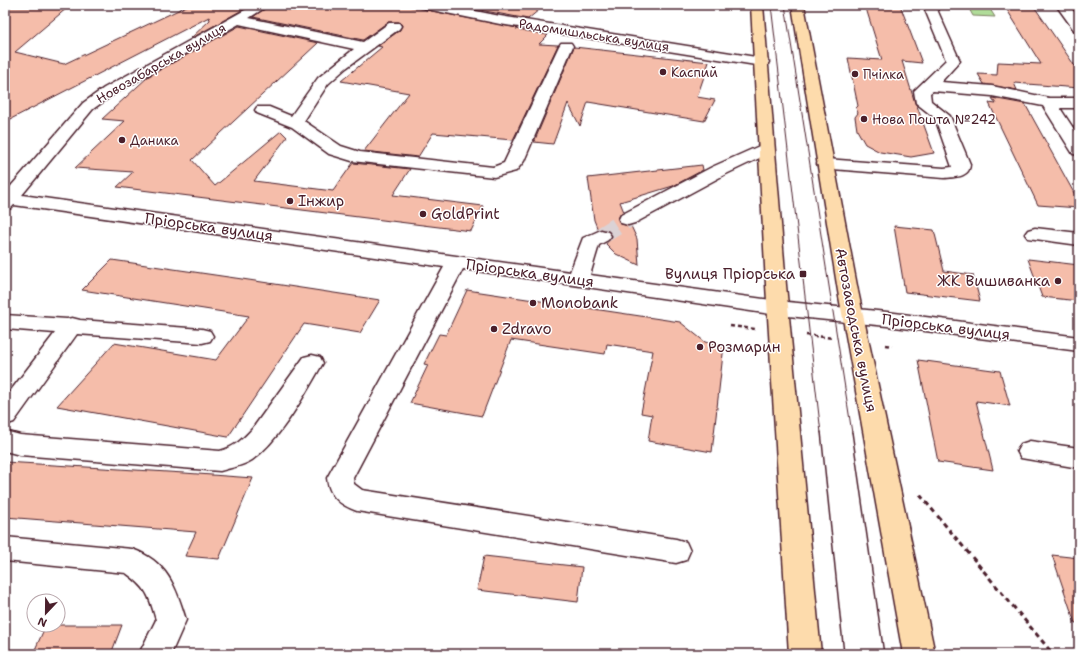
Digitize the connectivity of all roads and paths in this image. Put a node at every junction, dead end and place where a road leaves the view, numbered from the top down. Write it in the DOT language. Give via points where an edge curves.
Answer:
graph roads {
  1 [pos="263,5"];
  2 [pos="427,5"];
  3 [pos="757,5"];
  4 [pos="798,5"];
  5 [pos="929,5"];
  6 [pos="1062,5"];
  7 [pos="236,19"];
  8 [pos="394,26"];
  9 [pos="1079,27"];
  10 [pos="566,46"];
  11 [pos="365,47"];
  12 [pos="762,62"];
  13 [pos="930,86"];
  14 [pos="1049,103"];
  15 [pos="1079,103"];
  16 [pos="263,110"];
  17 [pos="294,123"];
  18 [pos="766,148"];
  19 [pos="1079,150"];
  20 [pos="826,164"];
  21 [pos="7,200"];
  22 [pos="628,220"];
  23 [pos="1035,234"];
  24 [pos="600,236"];
  25 [pos="1079,239"];
  26 [pos="456,262"];
  27 [pos="578,280"];
  28 [pos="853,316"];
  29 [pos="779,320"];
  30 [pos="5,322"];
  31 [pos="72,325"];
  32 [pos="730,326"];
  33 [pos="202,336"];
  34 [pos="858,342"];
  35 [pos="1079,344"];
  36 [pos="892,346"];
  37 [pos="312,363"];
  38 [pos="5,416"];
  39 [pos="5,441"];
  40 [pos="1030,451"];
  41 [pos="1079,458"];
  42 [pos="920,495"];
  43 [pos="5,549"];
  44 [pos="676,551"];
  45 [pos="155,654"];
  46 [pos="805,654"];
  47 [pos="919,654"];
  48 [pos="1053,654"];
  1 -- 7 [label="street, Новозабарська вулиця"];
  2 -- 12 [label="street, Радомишльська вулиця" via="500,20"];
  3 -- 12 [label="main road"];
  4 -- 20 [label="main road, Автозаводська вулиця"];
  5 -- 13 [label="street" via="953,61"];
  6 -- 9 [label="street"];
  7 -- 11 [label="street"];
  7 -- 21 [label="street, Новозабарська вулиця" via="109,91 88,106"];
  8 -- 11 [label="street"];
  10 -- 17 [label="street" via="515,161 502,170 481,172 358,158 335,150"];
  11 -- 17 [label="street" via="323,81"];
  12 -- 18 [label="main road"];
  13 -- 14 [label="street" via="986,90"];
  13 -- 20 [label="street" via="922,91 924,103 942,116 961,169 944,173"];
  14 -- 15 [label="street"];
  14 -- 19 [label="street"];
  16 -- 17 [label="street"];
  18 -- 22 [label="street"];
  18 -- 29 [label="main road"];
  20 -- 28 [label="main road, Автозаводська вулиця"];
  21 -- 26 [label="street, Пріорська вулиця"];
  23 -- 25 [label="street"];
  24 -- 27 [label="street" via="590,242"];
  26 -- 27 [label="street, Пріорська вулиця"];
  26 -- 44 [label="street" via="340,478 341,487 346,494 357,500"];
  27 -- 29 [label="street, Пріорська вулиця"];
  28 -- 29 [label="street, Пріорська вулиця"];
  28 -- 34 [label="main road, Автозаводська вулиця"];
  28 -- 35 [label="street, Пріорська вулиця"];
  29 -- 32 [label="path"];
  29 -- 34 [label="path"];
  29 -- 46 [label="main road"];
  30 -- 31 [label="street"];
  31 -- 33 [label="street"];
  31 -- 38 [label="street"];
  34 -- 36 [label="path"];
  34 -- 47 [label="main road, Автозаводська вулиця"];
  37 -- 39 [label="street" via="254,444 242,454 220,461 20,445"];
  40 -- 41 [label="street"];
  42 -- 48 [label="path"];
  43 -- 45 [label="street" via="132,561 151,575 164,593 170,620"];
}
